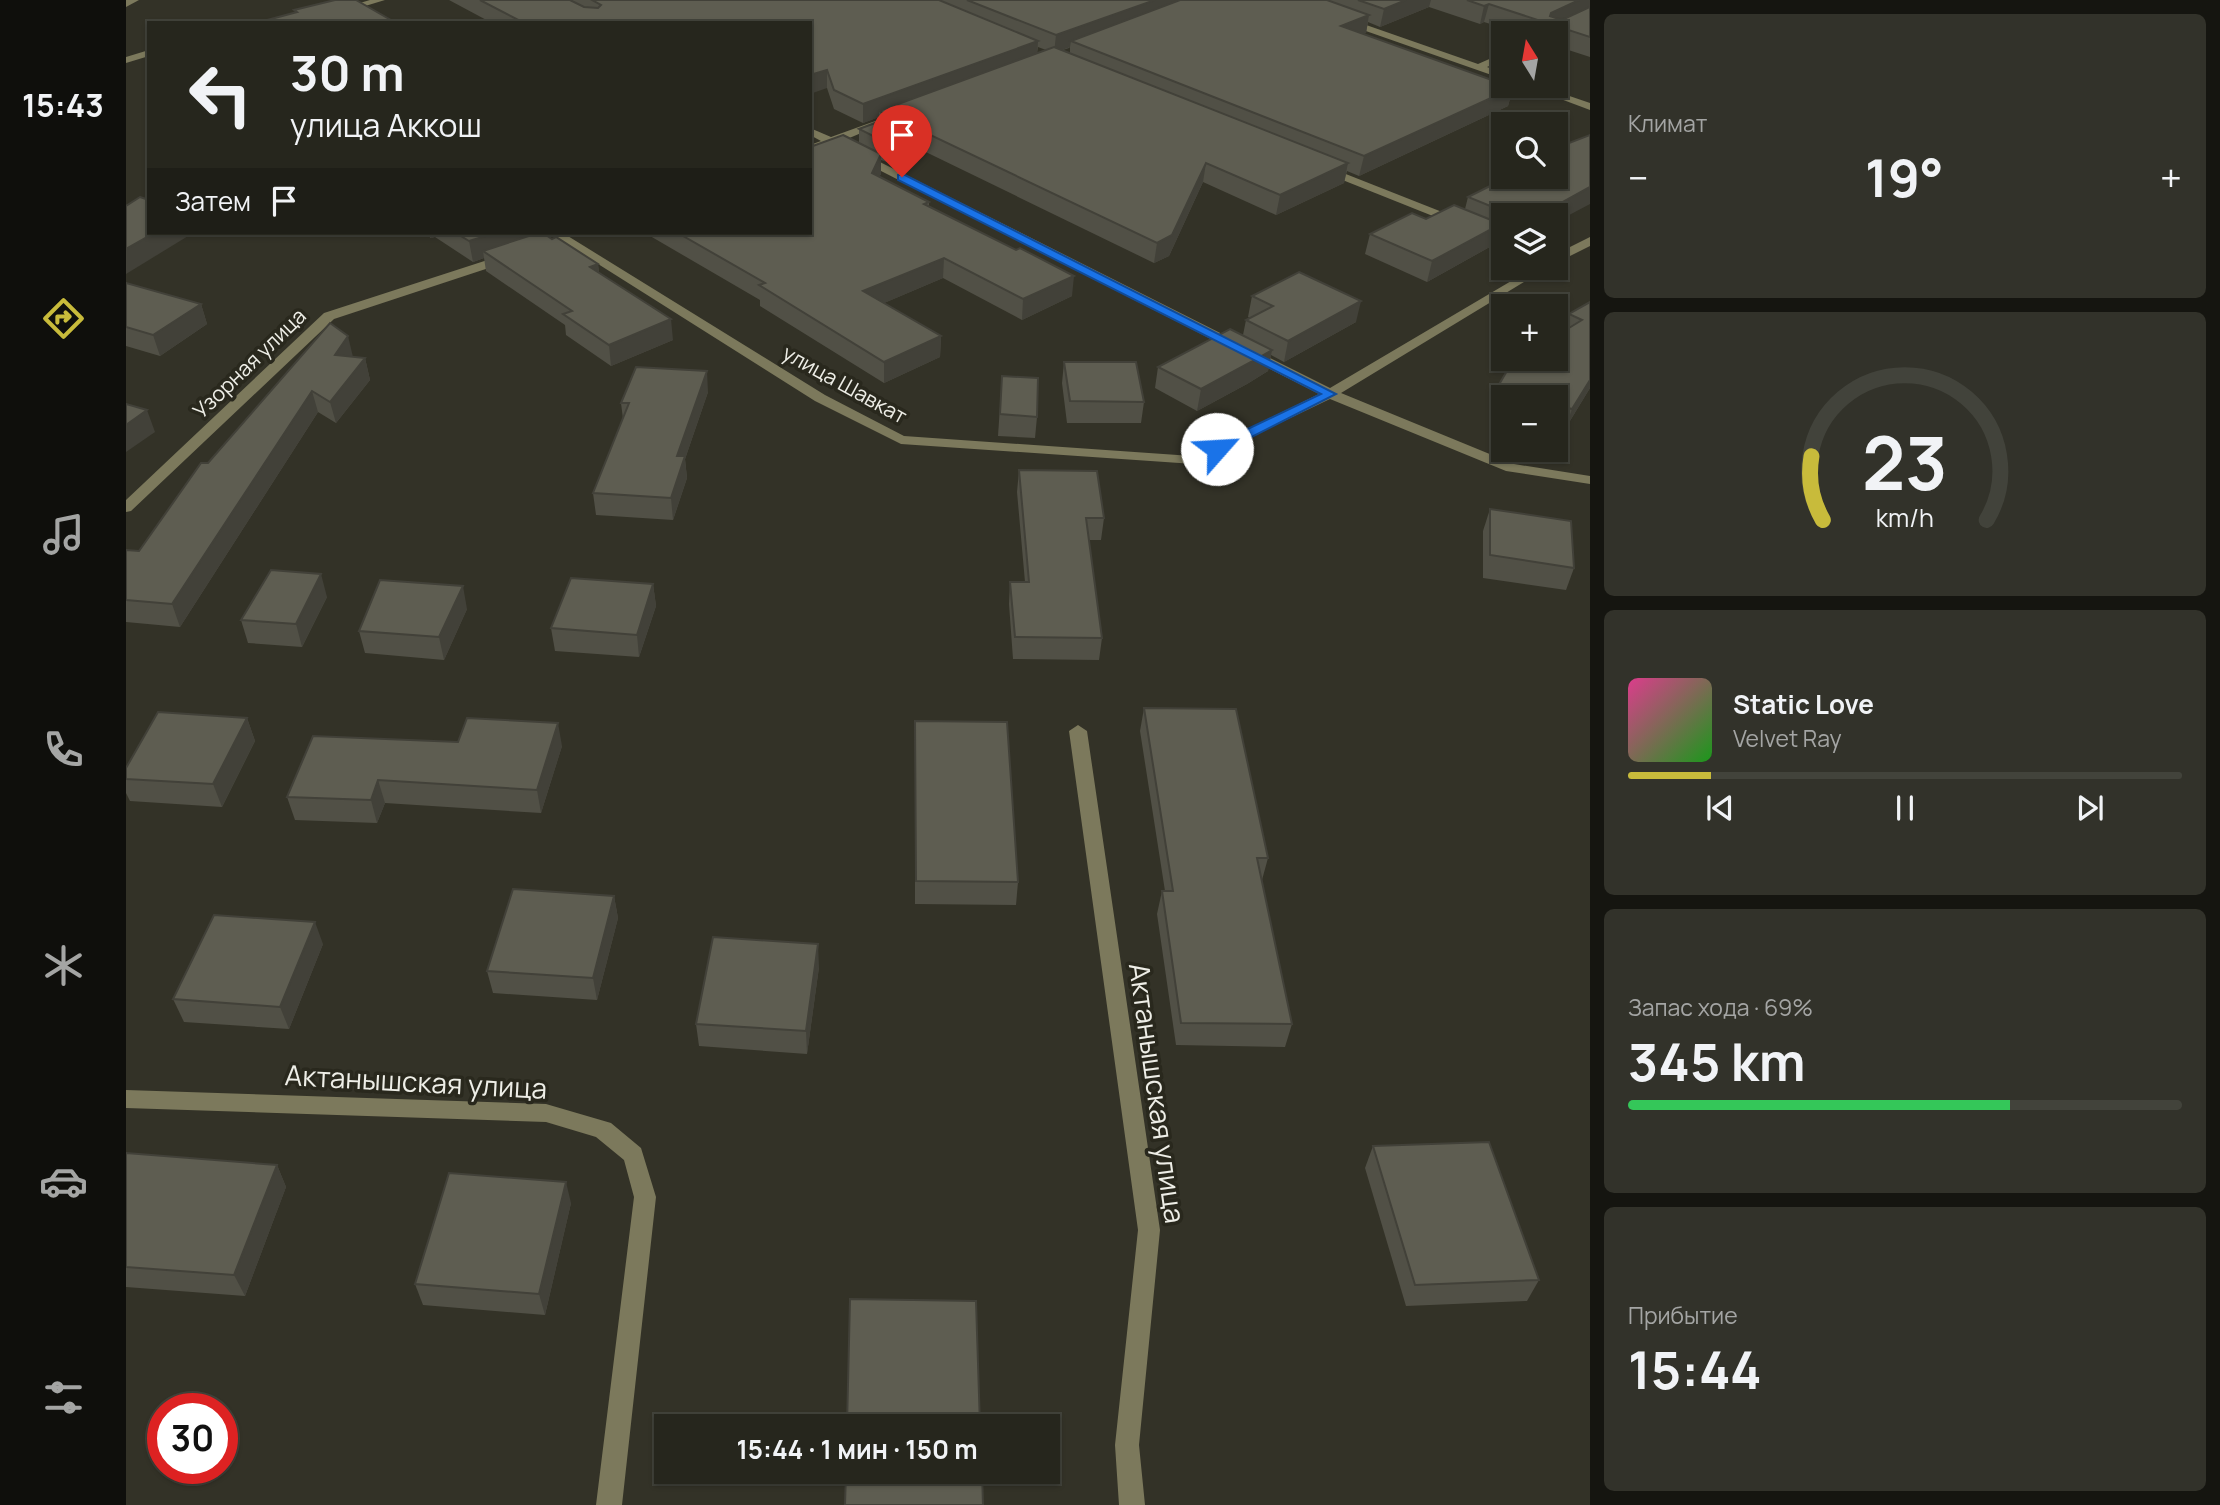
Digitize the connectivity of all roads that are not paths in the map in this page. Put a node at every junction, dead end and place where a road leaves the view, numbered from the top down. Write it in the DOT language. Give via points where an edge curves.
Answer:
graph roads {
  1 [pos="134,0"];
  2 [pos="380,0"];
  3 [pos="126,4"];
  4 [pos="1338,18"];
  5 [pos="304,21"];
  6 [pos="147,54"];
  7 [pos="126,60"];
  8 [pos="1491,62"];
  9 [pos="1479,67"];
  10 [pos="1491,72"];
  11 [pos="1565,98"];
  12 [pos="1590,107"];
  13 [pos="895,117"];
  14 [pos="812,132"];
  15 [pos="830,141"];
  16 [pos="812,148"];
  17 [pos="1309,163"];
  18 [pos="574,235"];
  19 [pos="1491,235"];
  20 [pos="557,239"];
  21 [pos="1590,241"];
  22 [pos="526,252"];
  23 [pos="1568,253"];
  24 [pos="1521,280"];
  25 [pos="1330,394"];
  26 [pos="1590,480"];
  27 [pos="126,508"];
  28 [pos="1078,731"];
  29 [pos="126,1100"];
  30 [pos="609,1505"];
  31 [pos="1132,1505"];
  1 -- 3 [label="street"];
  2 -- 5 [label="street"];
  4 -- 9 [label="street"];
  6 -- 7 [label="street"];
  8 -- 9 [label="street"];
  9 -- 10 [label="street"];
  11 -- 12 [label="street"];
  13 -- 15 [label="street"];
  14 -- 15 [label="street"];
  15 -- 16 [label="street"];
  15 -- 25 [label="street"];
  17 -- 19 [label="street"];
  18 -- 20 [label="street"];
  20 -- 25 [label="street, улица Шавкат" via="820,398 901,440 1194,460"];
  21 -- 23 [label="street"];
  22 -- 27 [label="street, Узорная улица" via="329,316"];
  24 -- 25 [label="street"];
  25 -- 26 [label="street" via="1511,468"];
  28 -- 31 [label="street, Актанышская улица" via="1149,1230 1127,1446"];
  29 -- 30 [label="street, Актанышская улица" via="546,1112 603,1130 633,1155 645,1197"];
}
